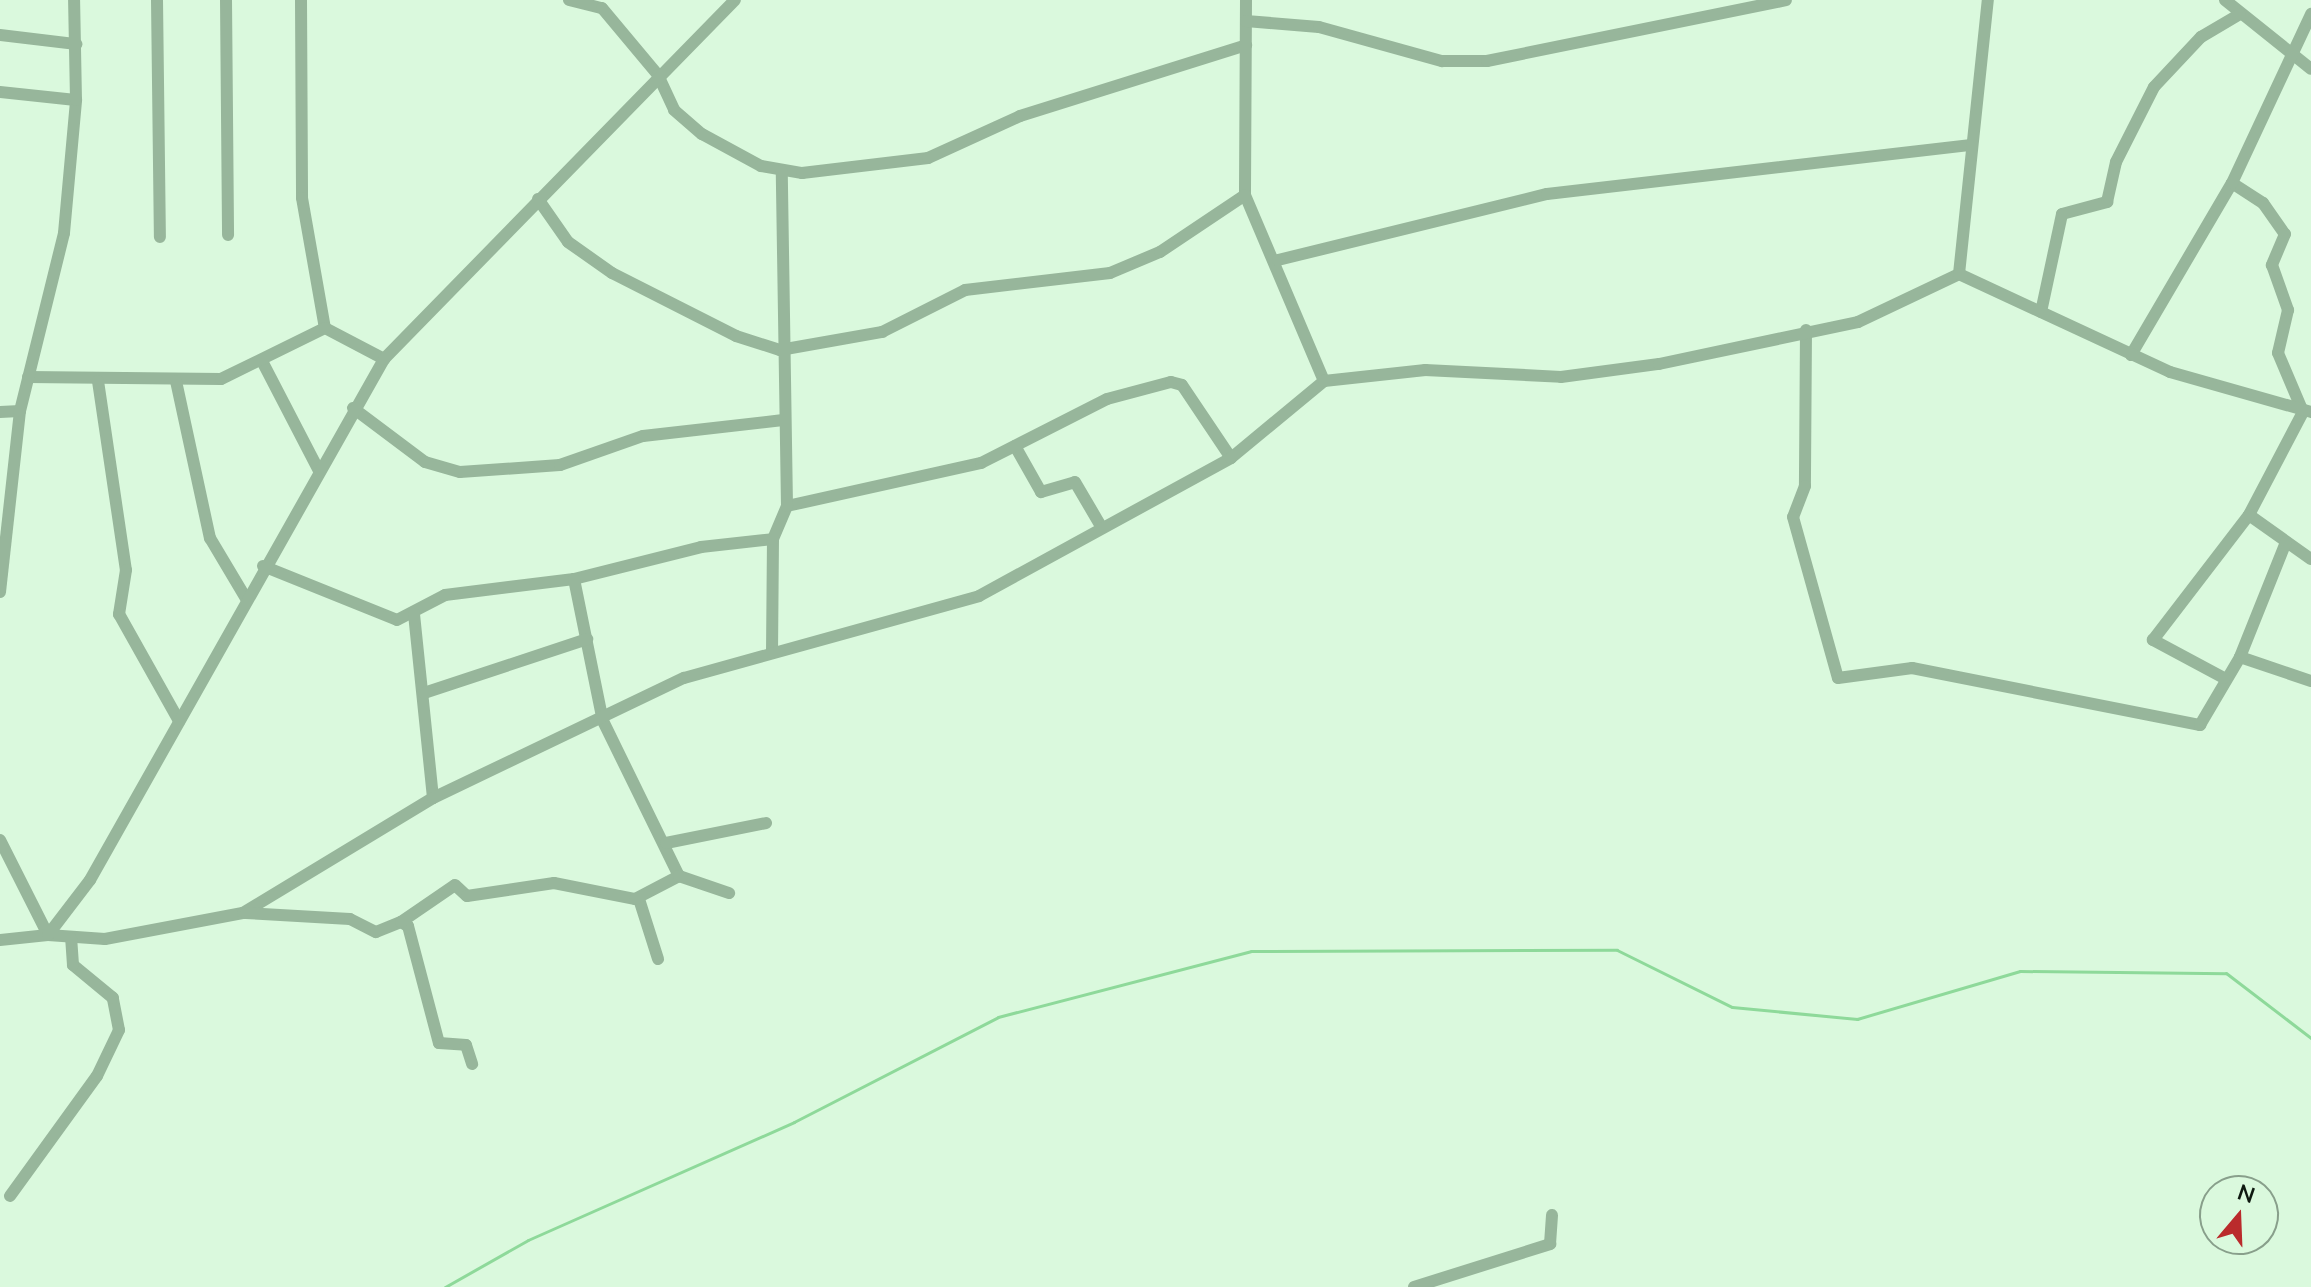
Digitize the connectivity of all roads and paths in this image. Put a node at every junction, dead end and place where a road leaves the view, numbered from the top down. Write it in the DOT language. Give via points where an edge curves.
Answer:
graph roads {
  1 [pos="74,0"];
  2 [pos="157,0"];
  3 [pos="226,0"];
  4 [pos="301,0"];
  5 [pos="569,0"];
  6 [pos="735,0"];
  7 [pos="1246,0"];
  8 [pos="1988,0"];
  9 [pos="2225,0"];
  10 [pos="1777,1"];
  11 [pos="602,4"];
  12 [pos="2240,14"];
  13 [pos="2311,14"];
  14 [pos="1246,21"];
  15 [pos="0,35"];
  16 [pos="76,44"];
  17 [pos="1246,45"];
  18 [pos="2290,59"];
  19 [pos="2311,69"];
  20 [pos="658,75"];
  21 [pos="0,92"];
  22 [pos="76,100"];
  23 [pos="1969,145"];
  24 [pos="782,171"];
  25 [pos="2232,183"];
  26 [pos="1245,195"];
  27 [pos="538,199"];
  28 [pos="228,235"];
  29 [pos="160,237"];
  30 [pos="1278,260"];
  31 [pos="1959,274"];
  32 [pos="2041,312"];
  33 [pos="325,328"];
  34 [pos="1806,330"];
  35 [pos="780,350"];
  36 [pos="2131,355"];
  37 [pos="384,359"];
  38 [pos="262,361"];
  39 [pos="28,377"];
  40 [pos="98,381"];
  41 [pos="176,381"];
  42 [pos="1324,381"];
  43 [pos="353,408"];
  44 [pos="20,411"];
  45 [pos="0,412"];
  46 [pos="2307,412"];
  47 [pos="783,420"];
  48 [pos="1015,446"];
  49 [pos="1231,458"];
  50 [pos="319,471"];
  51 [pos="787,506"];
  52 [pos="2249,515"];
  53 [pos="1102,528"];
  54 [pos="773,539"];
  55 [pos="2286,542"];
  56 [pos="2311,559"];
  57 [pos="263,566"];
  58 [pos="574,579"];
  59 [pos="0,592"];
  60 [pos="247,600"];
  61 [pos="414,614"];
  62 [pos="587,639"];
  63 [pos="772,653"];
  64 [pos="2240,657"];
  65 [pos="2224,678"];
  66 [pos="2311,681"];
  67 [pos="424,693"];
  68 [pos="179,721"];
  69 [pos="603,721"];
  70 [pos="433,798"];
  71 [pos="766,823"];
  72 [pos="0,840"];
  73 [pos="666,843"];
  74 [pos="679,876"];
  75 [pos="729,893"];
  76 [pos="639,899"];
  77 [pos="243,913"];
  78 [pos="401,922"];
  79 [pos="48,935"];
  80 [pos="71,939"];
  81 [pos="0,940"];
  82 [pos="658,959"];
  83 [pos="472,1064"];
  84 [pos="10,1196"];
  85 [pos="1552,1215"];
  86 [pos="1414,1287"];
  1 -- 16 [label="street"];
  2 -- 29 [label="street"];
  3 -- 28 [label="street"];
  4 -- 33 [label="street" via="302,198"];
  5 -- 11 [label="street"];
  6 -- 20 [label="street"];
  7 -- 14 [label="street"];
  8 -- 23 [label="street"];
  9 -- 12 [label="street"];
  10 -- 14 [label="street" via="1487,61 1442,61 1319,27"];
  11 -- 20 [label="street"];
  12 -- 18 [label="street"];
  12 -- 32 [label="street" via="2201,37 2154,87 2116,162 2107,202 2062,214"];
  13 -- 18 [label="street"];
  14 -- 17 [label="street"];
  15 -- 16 [label="street"];
  16 -- 22 [label="street"];
  17 -- 24 [label="street" via="1020,116 928,158 844,173"];
  17 -- 26 [label="street"];
  18 -- 19 [label="street"];
  18 -- 25 [label="street"];
  20 -- 24 [label="street" via="674,110 702,134"];
  20 -- 27 [label="street"];
  21 -- 22 [label="street"];
  22 -- 39 [label="street" via="64,233"];
  23 -- 30 [label="street" via="1547,194"];
  23 -- 31 [label="street"];
  24 -- 35 [label="street"];
  25 -- 36 [label="street"];
  25 -- 46 [label="street" via="2263,203 2285,234 2272,265 2288,310 2278,353"];
  26 -- 30 [label="street"];
  26 -- 35 [label="street" via="1160,252 1110,273 965,290 882,332"];
  27 -- 35 [label="street" via="568,242 612,273 673,308"];
  27 -- 37 [label="street"];
  30 -- 42 [label="street"];
  31 -- 32 [label="street"];
  31 -- 34 [label="street" via="1858,322"];
  32 -- 36 [label="street"];
  33 -- 37 [label="street"];
  33 -- 38 [label="street"];
  34 -- 42 [label="street" via="1659,364 1561,377 1425,370"];
  34 -- 65 [label="street" via="1805,486 1792,509 1835,676 1912,668 2200,725 2211,715"];
  35 -- 47 [label="street"];
  36 -- 46 [label="street"];
  37 -- 43 [label="street"];
  38 -- 41 [label="street" via="234,377"];
  38 -- 50 [label="street"];
  39 -- 40 [label="street"];
  39 -- 44 [label="street"];
  40 -- 41 [label="street"];
  40 -- 68 [label="street" via="126,570 119,614"];
  41 -- 60 [label="street" via="210,538"];
  42 -- 49 [label="street"];
  43 -- 47 [label="street" via="425,462 460,472 560,465 643,436"];
  43 -- 50 [label="street"];
  44 -- 45 [label="street"];
  44 -- 59 [label="street"];
  46 -- 52 [label="street"];
  47 -- 51 [label="street"];
  48 -- 49 [label="street" via="1107,399 1171,382 1182,385"];
  48 -- 51 [label="street" via="981,463"];
  48 -- 53 [label="street" via="1041,492 1075,482"];
  49 -- 53 [label="street"];
  50 -- 57 [label="street"];
  51 -- 54 [label="street"];
  52 -- 55 [label="street"];
  52 -- 65 [label="street" via="2153,640"];
  53 -- 63 [label="street" via="979,596"];
  54 -- 58 [label="street" via="701,547"];
  54 -- 63 [label="street"];
  55 -- 56 [label="street"];
  55 -- 64 [label="street"];
  57 -- 60 [label="street"];
  57 -- 61 [label="street" via="370,613 397,620"];
  58 -- 61 [label="street" via="445,595"];
  58 -- 62 [label="street"];
  60 -- 68 [label="street"];
  61 -- 67 [label="street"];
  62 -- 67 [label="street"];
  62 -- 69 [label="street"];
  63 -- 69 [label="street" via="684,678"];
  64 -- 65 [label="street"];
  64 -- 66 [label="street"];
  67 -- 70 [label="street"];
  68 -- 79 [label="street" via="90,880"];
  69 -- 70 [label="street"];
  69 -- 73 [label="street"];
  70 -- 77 [label="street"];
  71 -- 73 [label="street"];
  72 -- 79 [label="street"];
  73 -- 74 [label="street"];
  74 -- 75 [label="street"];
  74 -- 76 [label="street"];
  76 -- 78 [label="street" via="537,881 467,896 455,885"];
  76 -- 82 [label="street"];
  77 -- 78 [label="street" via="350,919 376,932"];
  77 -- 80 [label="street"];
  78 -- 83 [label="street" via="408,926 439,1043 466,1045"];
  79 -- 80 [label="street"];
  79 -- 81 [label="street"];
  80 -- 84 [label="street" via="73,965 113,998 119,1030 97,1076"];
  85 -- 86 [label="street" via="1550,1244"];
}
